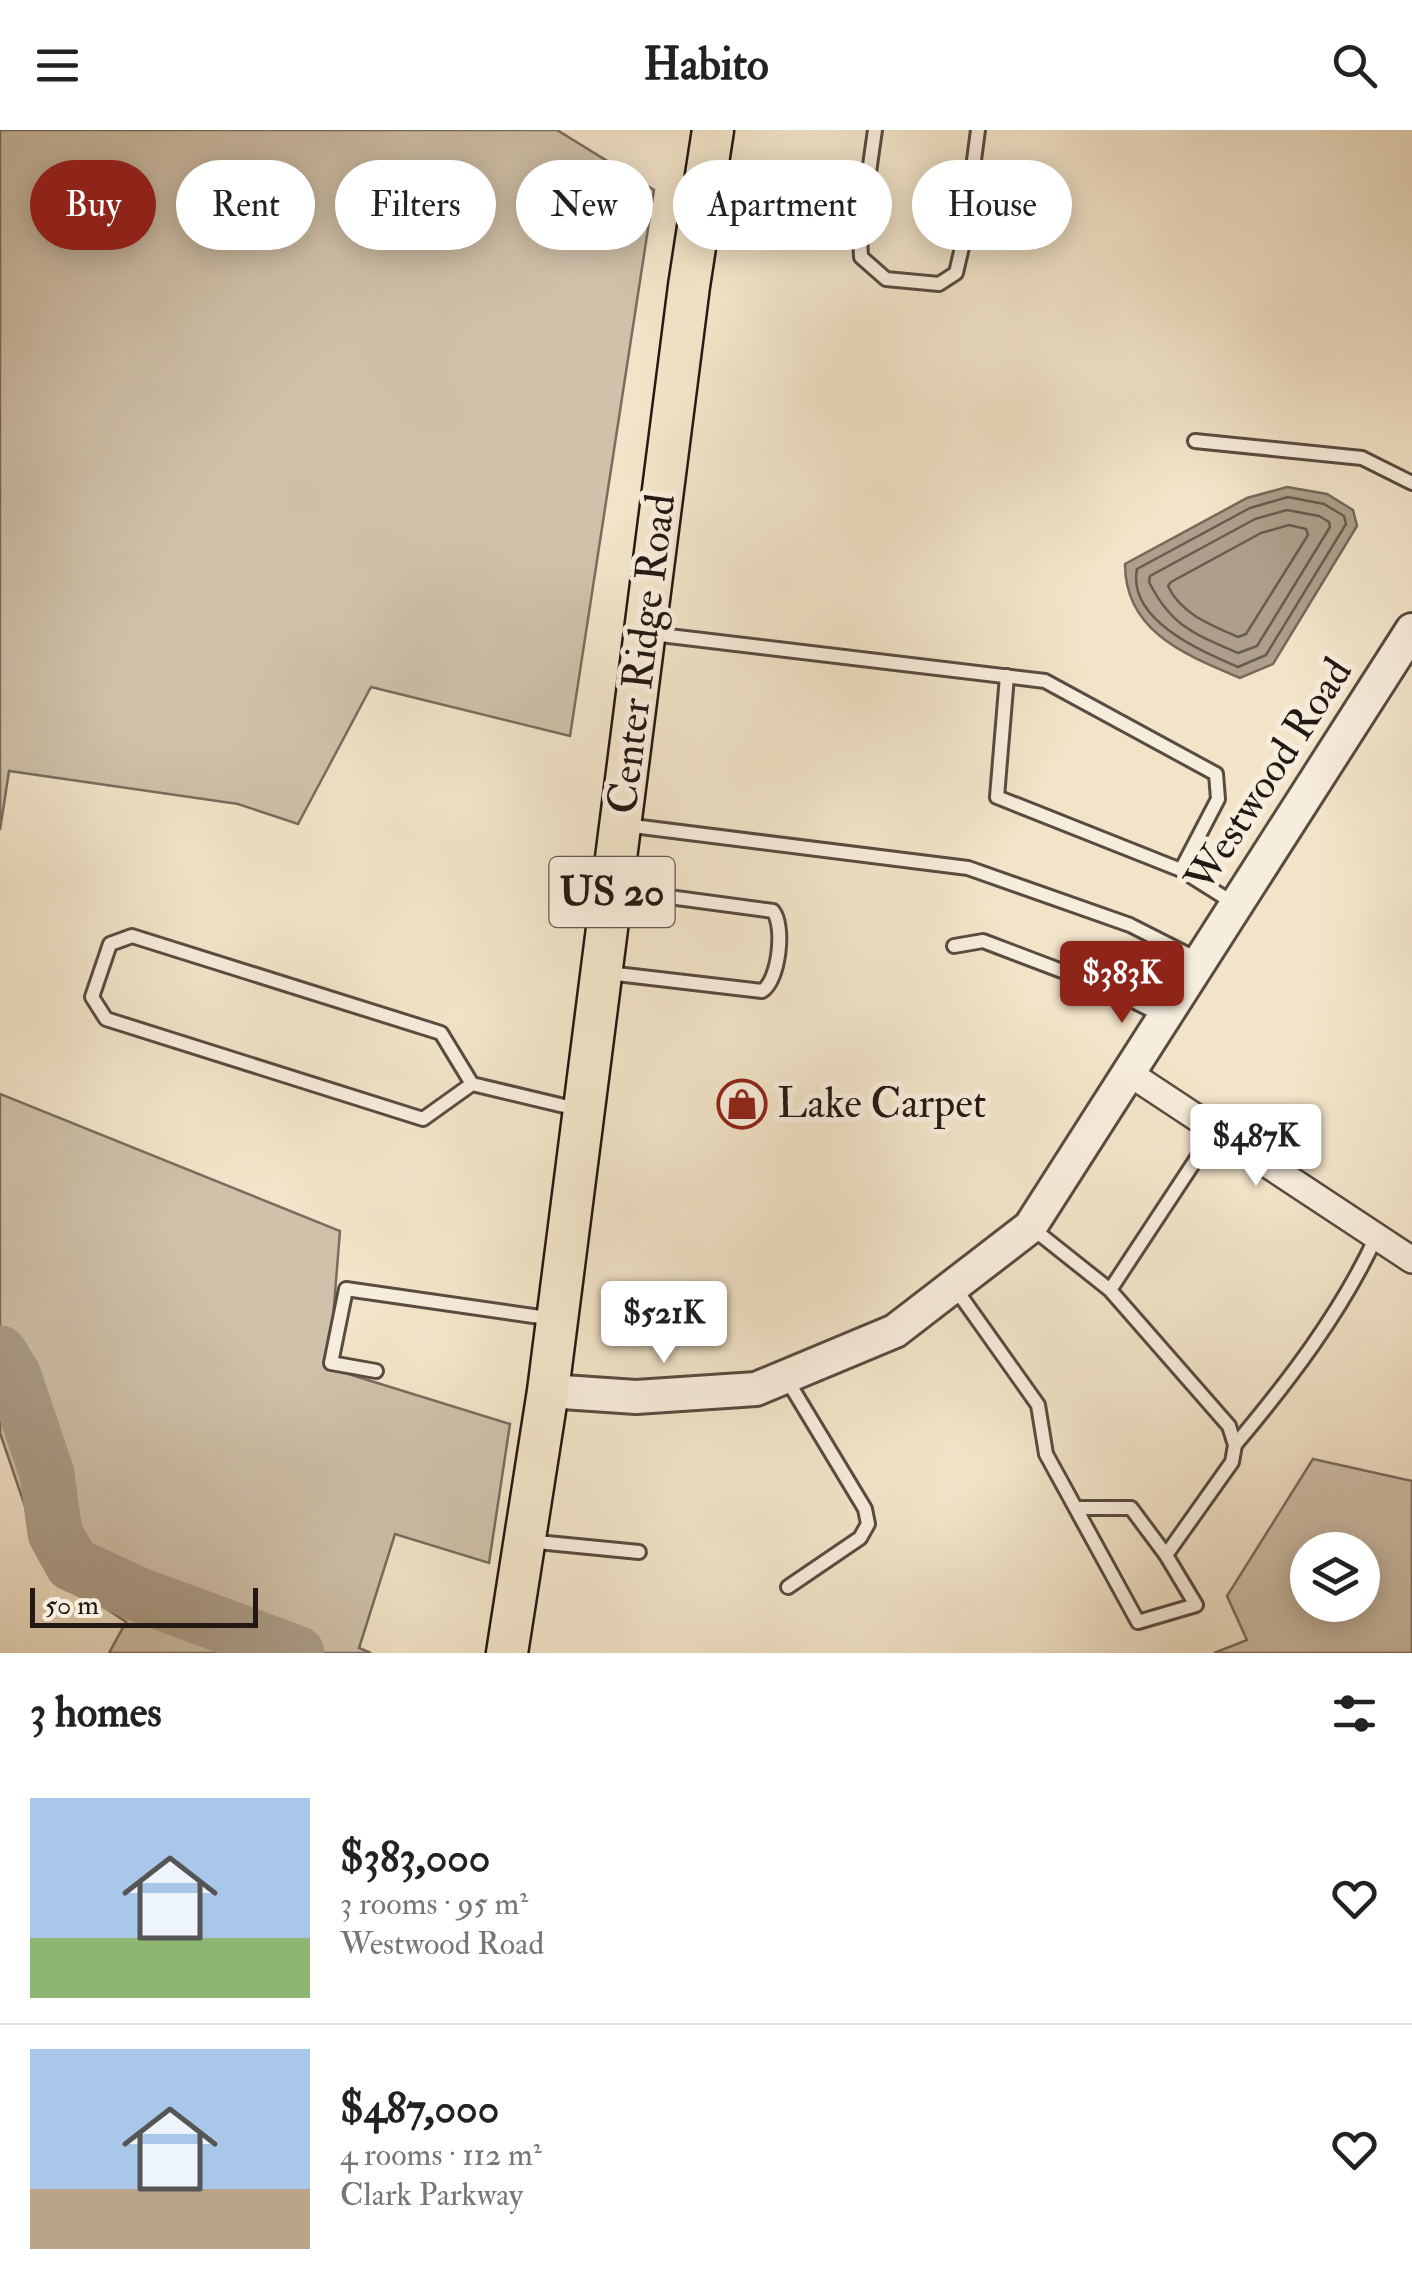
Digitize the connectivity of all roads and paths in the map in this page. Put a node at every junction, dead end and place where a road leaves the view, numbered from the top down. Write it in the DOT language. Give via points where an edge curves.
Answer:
graph roads {
  1 [pos="713,130"];
  2 [pos="875,130"];
  3 [pos="978,130"];
  4 [pos="1196,441"];
  5 [pos="1412,483"];
  6 [pos="1412,630"];
  7 [pos="645,633"];
  8 [pos="1007,676"];
  9 [pos="620,824"];
  10 [pos="1181,870"];
  11 [pos="612,889"];
  12 [pos="1237,905"];
  13 [pos="954,946"];
  14 [pos="1201,961"];
  15 [pos="601,972"];
  16 [pos="1165,1017"];
  17 [pos="1130,1073"];
  18 [pos="472,1084"];
  19 [pos="584,1111"];
  20 [pos="1216,1129"];
  21 [pos="1030,1226"];
  22 [pos="1376,1237"];
  23 [pos="1412,1260"];
  24 [pos="953,1286"];
  25 [pos="1110,1290"];
  26 [pos="556,1320"];
  27 [pos="376,1371"];
  28 [pos="786,1378"];
  29 [pos="548,1390"];
  30 [pos="1234,1445"];
  31 [pos="1076,1508"];
  32 [pos="525,1540"];
  33 [pos="639,1552"];
  34 [pos="1166,1555"];
  35 [pos="788,1587"];
  36 [pos="507,1653"];
  1 -- 7 [label="main road, Center Ridge Road / US 20"];
  2 -- 3 [label="lane" via="861,258 886,279 939,284 956,273"];
  4 -- 5 [label="lane" via="1362,458"];
  6 -- 12 [label="street, Westwood Road"];
  7 -- 8 [label="lane"];
  7 -- 9 [label="main road, Center Ridge Road / US 20"];
  8 -- 10 [label="lane" via="997,797"];
  8 -- 10 [label="lane" via="1045,681 1216,774 1218,799"];
  9 -- 11 [label="main road, Center Ridge Road / US 20"];
  9 -- 14 [label="lane" via="968,868 1130,924"];
  10 -- 12 [label="lane"];
  11 -- 15 [label="main road, Center Ridge Road / US 20"];
  11 -- 15 [label="lane" via="773,911 780,929 774,978 762,991"];
  12 -- 14 [label="street, Westwood Road"];
  13 -- 16 [label="lane" via="983,941"];
  14 -- 16 [label="street, Westwood Road"];
  15 -- 19 [label="main road, Center Ridge Road / US 20"];
  16 -- 17 [label="street, Westwood Road"];
  17 -- 20 [label="street"];
  17 -- 21 [label="street, Westwood Road"];
  18 -- 18 [label="lane" via="423,1119 106,1019 92,997 110,944 132,936 441,1033"];
  18 -- 19 [label="lane"];
  19 -- 26 [label="main road, Center Ridge Road / US 20"];
  20 -- 22 [label="street"];
  20 -- 25 [label="lane"];
  21 -- 24 [label="street, Westwood Road"];
  21 -- 25 [label="lane"];
  22 -- 23 [label="street"];
  22 -- 30 [label="lane" via="1284,1387"];
  24 -- 28 [label="street, Westwood Road" via="895,1331"];
  24 -- 31 [label="lane" via="1038,1405 1046,1454"];
  25 -- 30 [label="lane" via="1229,1426"];
  26 -- 27 [label="lane" via="346,1289 331,1363"];
  26 -- 29 [label="main road, Center Ridge Road / US 20"];
  28 -- 29 [label="street, Westwood Road" via="756,1389 678,1397"];
  28 -- 35 [label="lane" via="868,1524 860,1538"];
  29 -- 32 [label="main road, Center Ridge Road / US 20"];
  30 -- 34 [label="lane" via="1232,1462"];
  31 -- 34 [label="lane" via="1131,1508"];
  31 -- 34 [label="lane" via="1138,1622 1196,1605"];
  32 -- 33 [label="lane"];
  32 -- 36 [label="main road, Center Ridge Road / US 20"];
}
